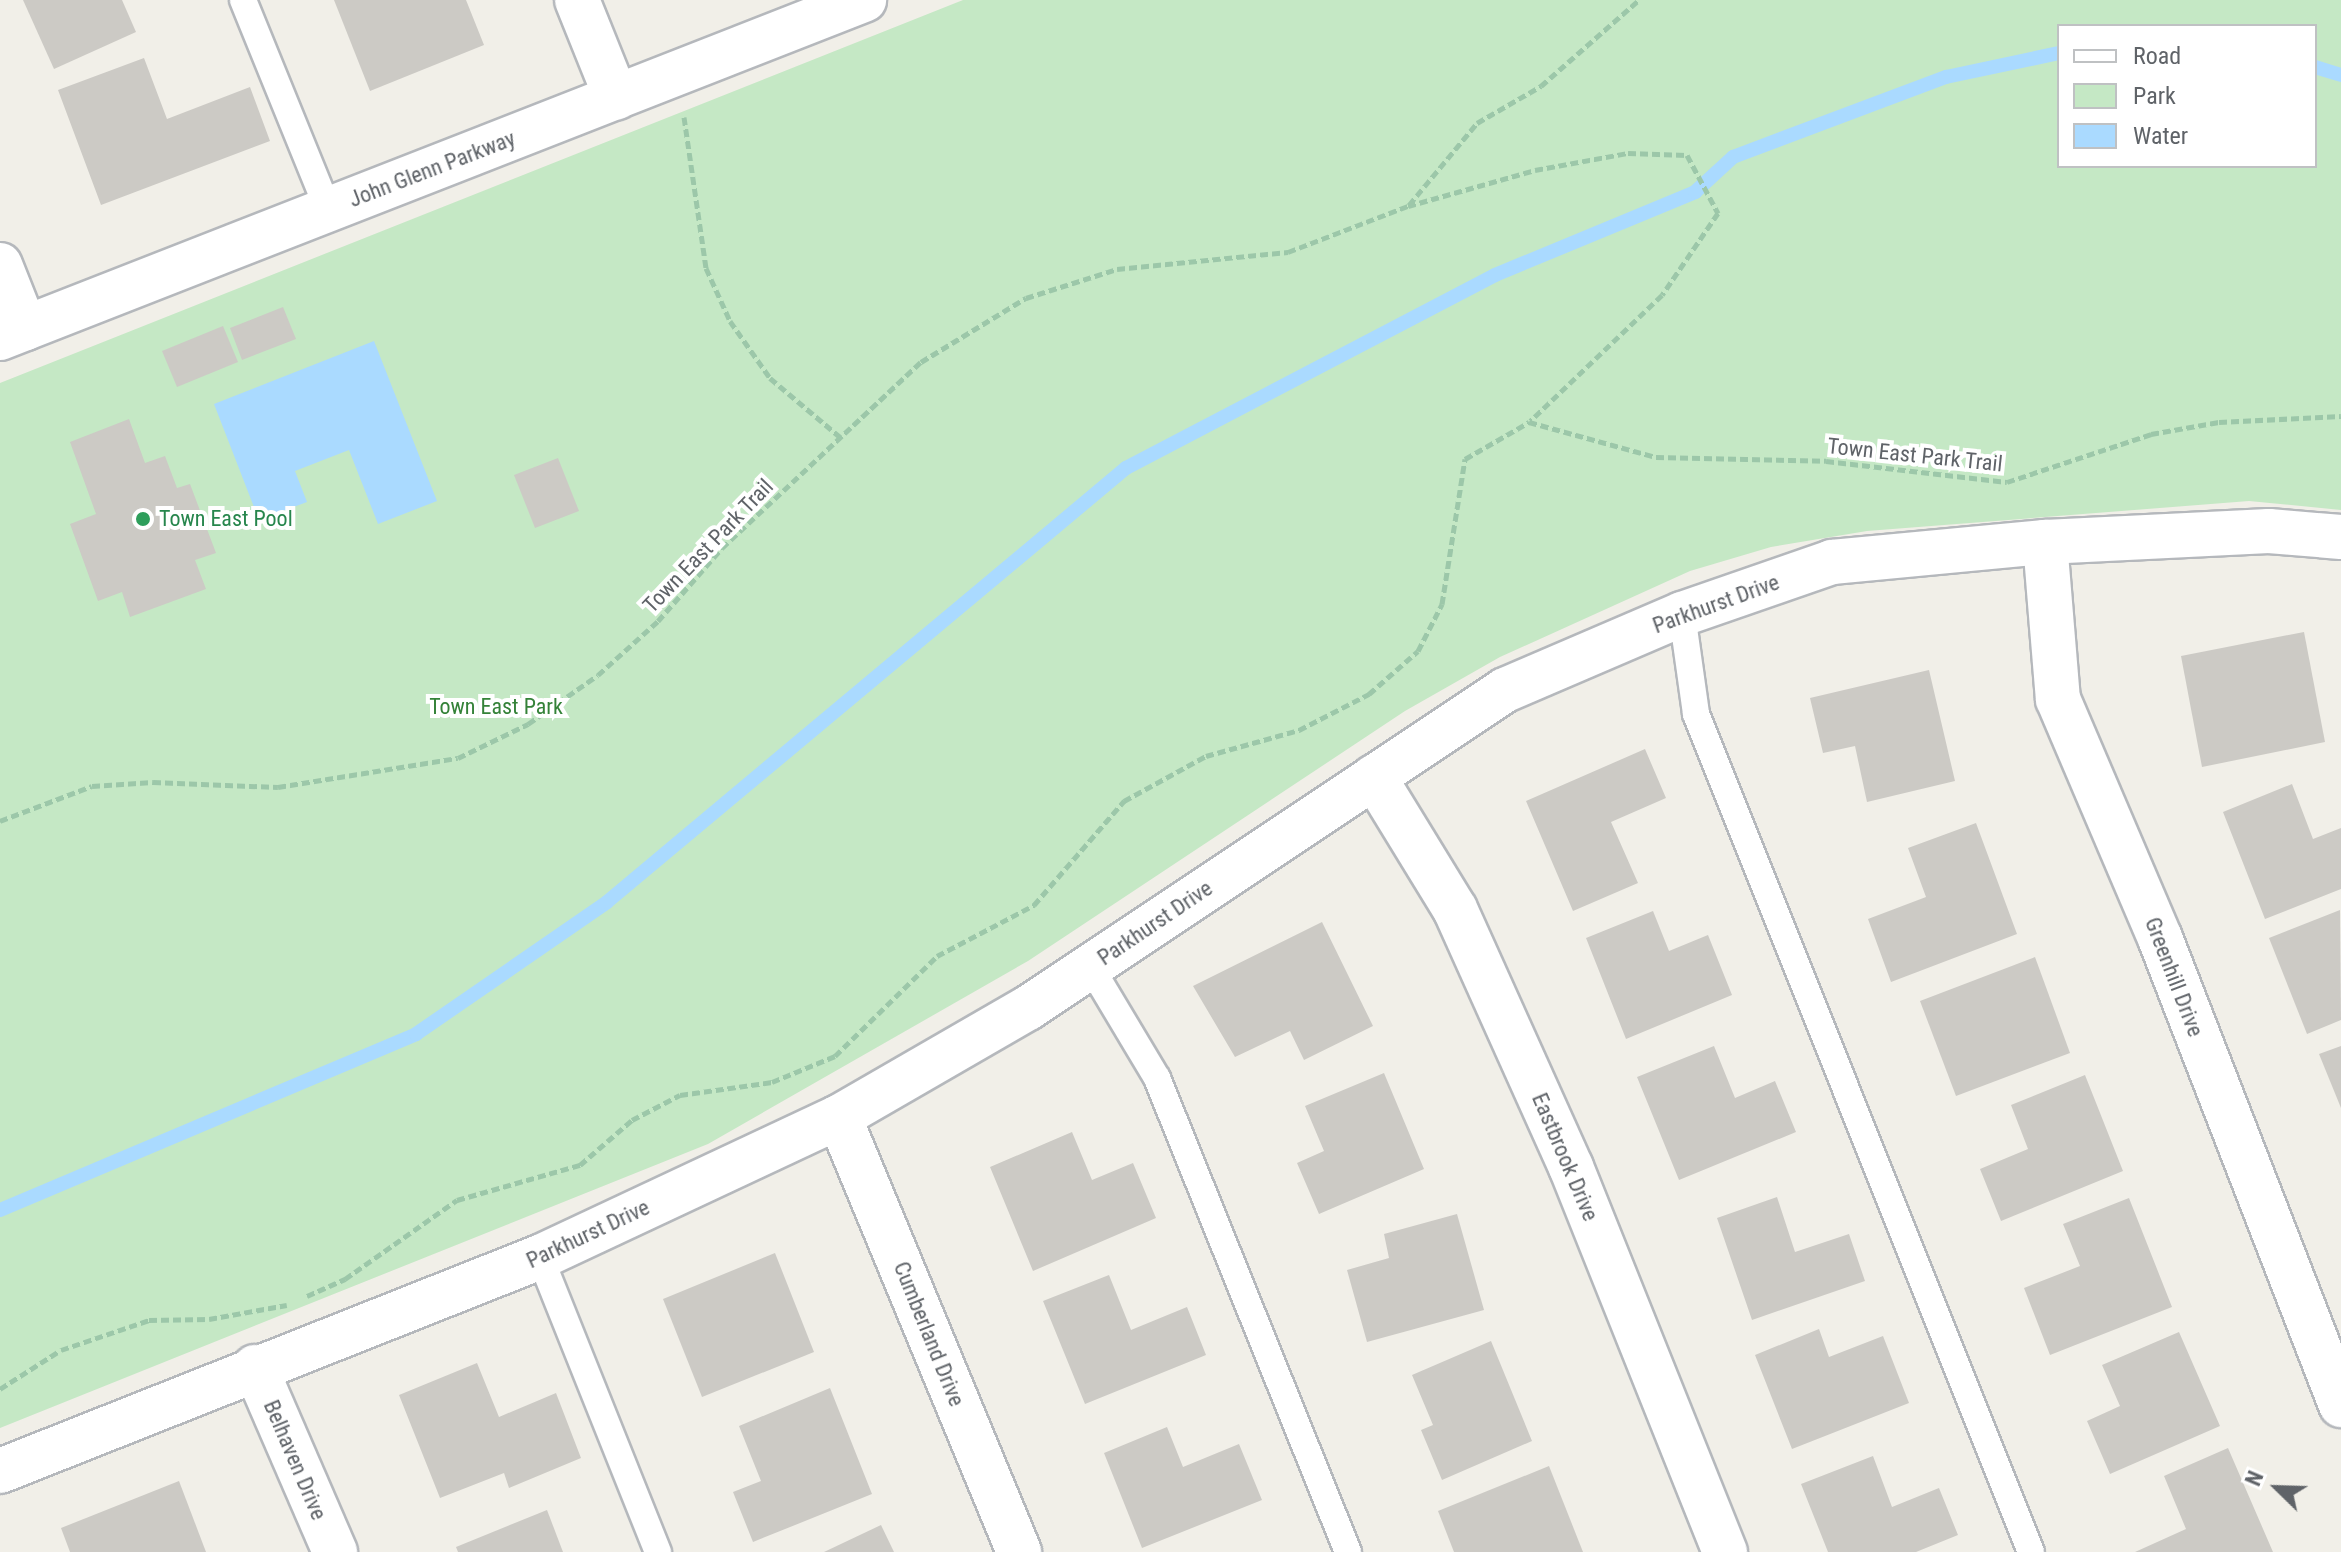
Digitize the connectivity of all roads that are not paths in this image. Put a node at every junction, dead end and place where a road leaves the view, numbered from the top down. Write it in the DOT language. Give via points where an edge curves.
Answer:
graph roads {
  1 [pos="243,0"];
  2 [pos="577,0"];
  3 [pos="864,0"];
  4 [pos="616,97"];
  5 [pos="328,209"];
  6 [pos="0,265"];
  7 [pos="12,333"];
  8 [pos="2341,537"];
  9 [pos="2045,542"];
  10 [pos="1682,614"];
  11 [pos="1374,777"];
  12 [pos="1090,966"];
  13 [pos="839,1117"];
  14 [pos="540,1257"];
  15 [pos="255,1367"];
  16 [pos="2341,1405"];
  17 [pos="0,1471"];
  18 [pos="335,1552"];
  19 [pos="658,1552"];
  20 [pos="1019,1552"];
  21 [pos="1348,1552"];
  22 [pos="1725,1552"];
  23 [pos="2031,1552"];
  1 -- 5 [label="lane"];
  2 -- 4 [label="street"];
  3 -- 4 [label="street, John Glenn Parkway"];
  4 -- 5 [label="street, John Glenn Parkway"];
  5 -- 7 [label="street, John Glenn Parkway"];
  6 -- 7 [label="street"];
  8 -- 9 [label="street, Parkhurst Drive" via="2269,531"];
  9 -- 10 [label="street, Parkhurst Drive" via="1832,562"];
  9 -- 16 [label="street, Greenhill Drive" via="2058,699 2160,938"];
  10 -- 11 [label="street, Parkhurst Drive" via="1505,690"];
  10 -- 23 [label="lane" via="1696,714"];
  11 -- 12 [label="street, Parkhurst Drive"];
  11 -- 22 [label="street, Eastbrook Drive" via="1455,909 1571,1167"];
  12 -- 13 [label="street, Parkhurst Drive"];
  12 -- 21 [label="lane" via="1157,1078"];
  13 -- 14 [label="street, Parkhurst Drive"];
  13 -- 20 [label="street, Cumberland Drive"];
  14 -- 15 [label="street, Parkhurst Drive"];
  14 -- 19 [label="lane"];
  15 -- 17 [label="street, Parkhurst Drive"];
  15 -- 18 [label="street, Belhaven Drive"];
}
